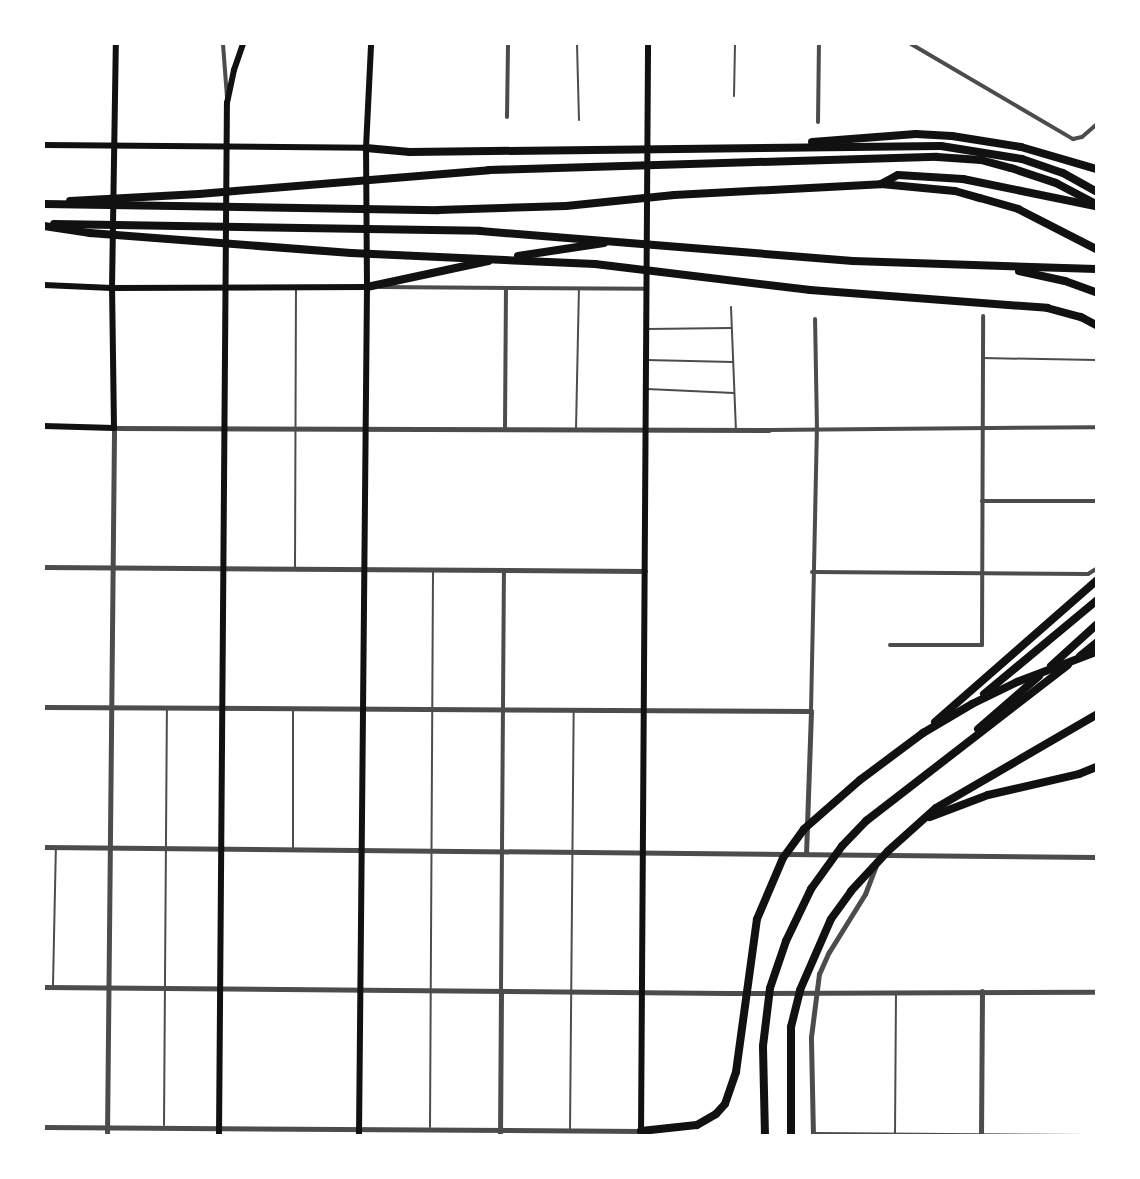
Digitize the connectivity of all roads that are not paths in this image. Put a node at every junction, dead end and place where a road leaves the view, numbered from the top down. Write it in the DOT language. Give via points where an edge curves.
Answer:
graph roads {
  1 [pos="116,44"];
  2 [pos="223,44"];
  3 [pos="243,44"];
  4 [pos="371,44"];
  5 [pos="508,44"];
  6 [pos="577,44"];
  7 [pos="648,44"];
  8 [pos="735,44"];
  9 [pos="819,44"];
  10 [pos="914,44"];
  11 [pos="734,96"];
  12 [pos="227,103"];
  13 [pos="507,117"];
  14 [pos="579,120"];
  15 [pos="818,122"];
  16 [pos="1096,125"];
  17 [pos="44,145"];
  18 [pos="116,146"];
  19 [pos="227,146"];
  20 [pos="760,147"];
  21 [pos="366,148"];
  22 [pos="1096,169"];
  23 [pos="881,184"];
  24 [pos="1096,191"];
  25 [pos="88,202"];
  26 [pos="44,204"];
  27 [pos="1096,205"];
  28 [pos="44,225"];
  29 [pos="620,241"];
  30 [pos="1096,249"];
  31 [pos="1000,268"];
  32 [pos="1096,268"];
  33 [pos="44,285"];
  34 [pos="226,286"];
  35 [pos="296,287"];
  36 [pos="367,287"];
  37 [pos="112,288"];
  38 [pos="507,288"];
  39 [pos="579,288"];
  40 [pos="646,289"];
  41 [pos="1096,292"];
  42 [pos="730,307"];
  43 [pos="983,316"];
  44 [pos="815,319"];
  45 [pos="1096,325"];
  46 [pos="731,328"];
  47 [pos="646,329"];
  48 [pos="982,358"];
  49 [pos="646,360"];
  50 [pos="1096,360"];
  51 [pos="733,362"];
  52 [pos="646,389"];
  53 [pos="734,393"];
  54 [pos="44,426"];
  55 [pos="225,427"];
  56 [pos="296,427"];
  57 [pos="1096,427"];
  58 [pos="114,428"];
  59 [pos="364,428"];
  60 [pos="505,428"];
  61 [pos="646,429"];
  62 [pos="769,429"];
  63 [pos="982,429"];
  64 [pos="576,430"];
  65 [pos="736,430"];
  66 [pos="817,430"];
  67 [pos="982,501"];
  68 [pos="1096,501"];
  69 [pos="44,567"];
  70 [pos="112,567"];
  71 [pos="224,567"];
  72 [pos="295,568"];
  73 [pos="364,569"];
  74 [pos="434,569"];
  75 [pos="1096,569"];
  76 [pos="504,570"];
  77 [pos="645,571"];
  78 [pos="812,572"];
  79 [pos="982,573"];
  80 [pos="1096,581"];
  81 [pos="1096,601"];
  82 [pos="1096,626"];
  83 [pos="1096,643"];
  84 [pos="890,645"];
  85 [pos="1096,652"];
  86 [pos="972,704"];
  87 [pos="44,707"];
  88 [pos="109,708"];
  89 [pos="167,708"];
  90 [pos="223,708"];
  91 [pos="293,708"];
  92 [pos="362,709"];
  93 [pos="432,710"];
  94 [pos="503,710"];
  95 [pos="574,711"];
  96 [pos="811,711"];
  97 [pos="644,712"];
  98 [pos="1096,715"];
  99 [pos="923,734"];
  100 [pos="938,765"];
  101 [pos="1096,767"];
  102 [pos="929,817"];
  103 [pos="44,847"];
  104 [pos="56,847"];
  105 [pos="109,847"];
  106 [pos="165,848"];
  107 [pos="222,848"];
  108 [pos="293,849"];
  109 [pos="361,850"];
  110 [pos="432,850"];
  111 [pos="502,851"];
  112 [pos="572,852"];
  113 [pos="643,853"];
  114 [pos="806,854"];
  115 [pos="879,855"];
  116 [pos="1096,857"];
  117 [pos="44,987"];
  118 [pos="53,987"];
  119 [pos="108,988"];
  120 [pos="165,988"];
  121 [pos="221,988"];
  122 [pos="360,989"];
  123 [pos="431,991"];
  124 [pos="501,991"];
  125 [pos="896,991"];
  126 [pos="982,991"];
  127 [pos="572,992"];
  128 [pos="642,992"];
  129 [pos="816,992"];
  130 [pos="1096,992"];
  131 [pos="44,1127"];
  132 [pos="107,1128"];
  133 [pos="164,1128"];
  134 [pos="429,1129"];
  135 [pos="220,1132"];
  136 [pos="359,1132"];
  137 [pos="570,1132"];
  138 [pos="641,1133"];
  139 [pos="500,1134"];
  140 [pos="895,1134"];
  141 [pos="813,1135"];
  142 [pos="981,1135"];
  143 [pos="107,1136"];
  144 [pos="765,1136"];
  145 [pos="791,1136"];
  146 [pos="1085,1136"];
  1 -- 18 [label="main road"];
  2 -- 12 [label="street"];
  3 -- 12 [label="main road"];
  4 -- 21 [label="main road"];
  5 -- 13 [label="street"];
  6 -- 14 [label="lane"];
  7 -- 40 [label="main road"];
  8 -- 11 [label="lane"];
  9 -- 15 [label="street"];
  10 -- 16 [label="street" via="1073,139"];
  12 -- 19 [label="main road"];
  17 -- 18 [label="main road"];
  18 -- 19 [label="main road"];
  18 -- 37 [label="main road"];
  19 -- 21 [label="main road"];
  19 -- 34 [label="main road"];
  20 -- 21 [label="highway" via="410,152"];
  20 -- 22 [label="highway" via="916,134 1021,147"];
  20 -- 24 [label="highway" via="959,147 1008,155 1047,167"];
  21 -- 36 [label="main road"];
  23 -- 25 [label="highway" via="438,210"];
  23 -- 27 [label="highway" via="898,175 963,179"];
  23 -- 30 [label="highway" via="955,190 1018,209"];
  25 -- 26 [label="highway"];
  25 -- 27 [label="highway" via="489,170 937,156 981,160 1011,168 1056,183"];
  28 -- 29 [label="highway" via="395,228"];
  28 -- 45 [label="highway" via="90,233 351,254 595,264 810,290 1047,308"];
  29 -- 31 [label="highway" via="853,261"];
  29 -- 36 [label="highway" via="485,261"];
  31 -- 32 [label="highway"];
  31 -- 41 [label="highway" via="1054,278"];
  33 -- 37 [label="main road"];
  34 -- 35 [label="main road"];
  34 -- 37 [label="main road"];
  34 -- 55 [label="main road"];
  35 -- 36 [label="main road"];
  35 -- 56 [label="lane"];
  36 -- 38 [label="street"];
  36 -- 59 [label="main road"];
  37 -- 58 [label="main road"];
  38 -- 39 [label="street"];
  38 -- 60 [label="street"];
  39 -- 40 [label="street"];
  39 -- 64 [label="lane"];
  40 -- 47 [label="main road"];
  42 -- 46 [label="lane"];
  43 -- 48 [label="street"];
  44 -- 66 [label="street"];
  46 -- 47 [label="lane"];
  46 -- 51 [label="lane"];
  47 -- 49 [label="main road"];
  48 -- 50 [label="lane"];
  48 -- 63 [label="street"];
  49 -- 51 [label="lane"];
  49 -- 52 [label="main road"];
  51 -- 53 [label="lane"];
  52 -- 53 [label="lane"];
  52 -- 61 [label="main road"];
  53 -- 65 [label="lane"];
  54 -- 58 [label="main road"];
  55 -- 56 [label="street"];
  55 -- 58 [label="street"];
  55 -- 71 [label="main road"];
  56 -- 59 [label="street"];
  56 -- 72 [label="lane"];
  57 -- 63 [label="street"];
  58 -- 70 [label="street"];
  59 -- 60 [label="street"];
  59 -- 73 [label="main road"];
  60 -- 64 [label="street"];
  61 -- 64 [label="street"];
  61 -- 65 [label="street"];
  61 -- 77 [label="main road"];
  62 -- 65 [label="street"];
  62 -- 66 [label="street"];
  63 -- 66 [label="street"];
  63 -- 67 [label="street"];
  66 -- 78 [label="street"];
  67 -- 68 [label="street"];
  67 -- 79 [label="street"];
  69 -- 70 [label="street"];
  70 -- 71 [label="street"];
  70 -- 88 [label="street"];
  71 -- 72 [label="street"];
  71 -- 90 [label="main road"];
  72 -- 73 [label="street"];
  73 -- 74 [label="street"];
  73 -- 92 [label="main road"];
  74 -- 76 [label="street"];
  74 -- 93 [label="lane"];
  75 -- 79 [label="street" via="1088,574"];
  76 -- 77 [label="street"];
  76 -- 94 [label="street"];
  77 -- 97 [label="main road"];
  78 -- 79 [label="street"];
  78 -- 96 [label="street"];
  79 -- 84 [label="street" via="982,645"];
  80 -- 99 [label="highway"];
  81 -- 86 [label="highway"];
  82 -- 100 [label="highway"];
  83 -- 100 [label="highway"];
  85 -- 86 [label="highway"];
  86 -- 99 [label="highway"];
  87 -- 88 [label="street"];
  88 -- 89 [label="street"];
  88 -- 105 [label="street"];
  89 -- 90 [label="street"];
  89 -- 106 [label="lane"];
  90 -- 91 [label="street"];
  90 -- 107 [label="main road"];
  91 -- 92 [label="street"];
  91 -- 108 [label="lane"];
  92 -- 93 [label="street"];
  92 -- 109 [label="main road"];
  93 -- 94 [label="street"];
  93 -- 110 [label="lane"];
  94 -- 95 [label="street"];
  94 -- 111 [label="street"];
  95 -- 97 [label="street"];
  95 -- 112 [label="lane"];
  96 -- 97 [label="street"];
  96 -- 114 [label="street"];
  97 -- 113 [label="main road"];
  98 -- 102 [label="highway" via="936,808"];
  99 -- 138 [label="highway" via="821,813 783,858 757,919 736,1072 725,1104 697,1125"];
  100 -- 144 [label="highway" via="852,835 804,902 770,988 763,1057"];
  101 -- 102 [label="highway" via="988,795"];
  102 -- 145 [label="highway" via="860,879 831,919 813,956 791,1027"];
  103 -- 104 [label="street"];
  104 -- 105 [label="street"];
  104 -- 118 [label="lane"];
  105 -- 106 [label="street"];
  105 -- 119 [label="street"];
  106 -- 107 [label="street"];
  106 -- 120 [label="lane"];
  107 -- 108 [label="street"];
  107 -- 121 [label="main road"];
  108 -- 109 [label="street"];
  109 -- 110 [label="street"];
  109 -- 122 [label="main road"];
  110 -- 111 [label="street"];
  110 -- 123 [label="lane"];
  111 -- 112 [label="street"];
  111 -- 124 [label="street"];
  112 -- 113 [label="street"];
  112 -- 127 [label="lane"];
  113 -- 114 [label="street"];
  113 -- 128 [label="main road"];
  114 -- 115 [label="street"];
  115 -- 116 [label="street"];
  115 -- 129 [label="street" via="865,894 829,952"];
  117 -- 118 [label="street"];
  118 -- 119 [label="street"];
  119 -- 120 [label="street"];
  119 -- 132 [label="street"];
  120 -- 121 [label="street"];
  120 -- 133 [label="lane"];
  121 -- 122 [label="street"];
  121 -- 135 [label="main road"];
  122 -- 123 [label="street"];
  122 -- 136 [label="main road"];
  123 -- 124 [label="street"];
  123 -- 134 [label="lane"];
  124 -- 127 [label="street"];
  124 -- 139 [label="street"];
  125 -- 126 [label="street"];
  125 -- 129 [label="street"];
  125 -- 140 [label="lane"];
  126 -- 130 [label="street"];
  126 -- 142 [label="street"];
  127 -- 128 [label="street"];
  127 -- 137 [label="lane"];
  128 -- 129 [label="street"];
  128 -- 138 [label="main road"];
  129 -- 141 [label="street" via="811,1037"];
  131 -- 132 [label="street"];
  132 -- 133 [label="street"];
  132 -- 143 [label="street"];
  133 -- 135 [label="street"];
  134 -- 136 [label="street"];
  134 -- 139 [label="street"];
  135 -- 136 [label="street"];
  137 -- 138 [label="street"];
  137 -- 139 [label="street"];
  140 -- 141 [label="street"];
  140 -- 142 [label="street"];
  142 -- 146 [label="street"];
}
